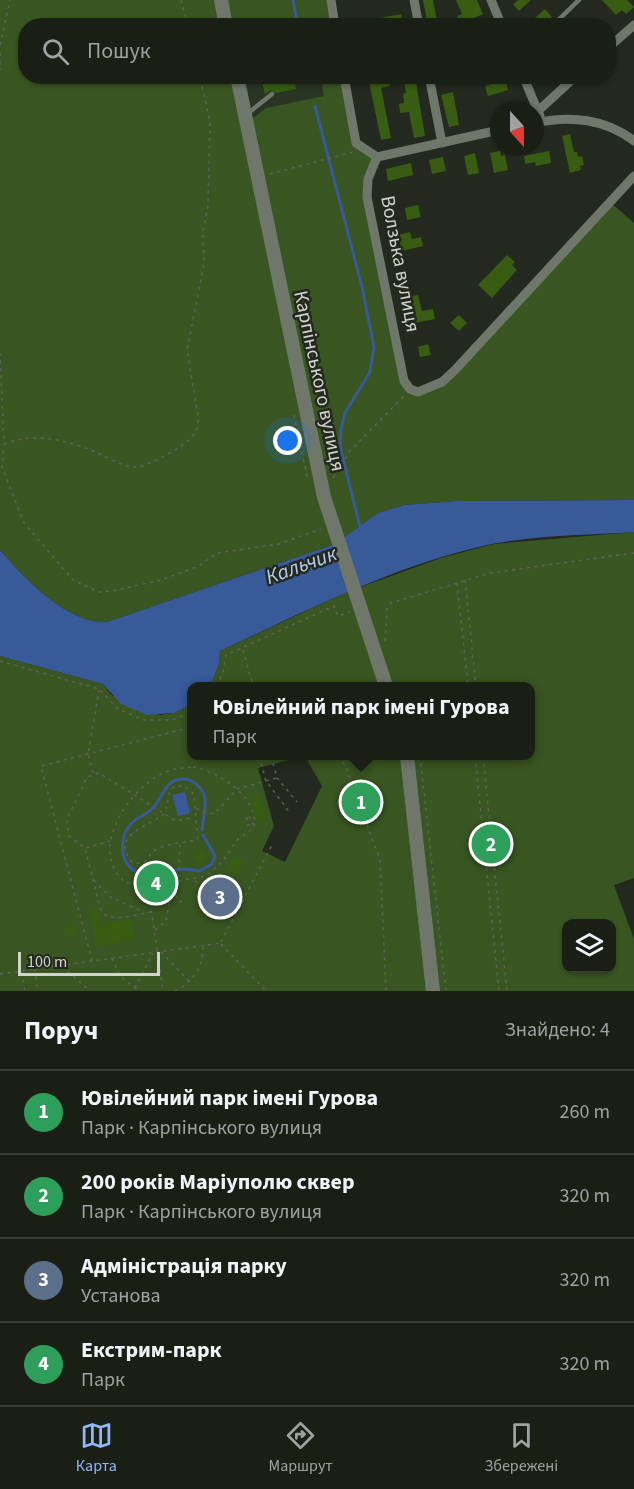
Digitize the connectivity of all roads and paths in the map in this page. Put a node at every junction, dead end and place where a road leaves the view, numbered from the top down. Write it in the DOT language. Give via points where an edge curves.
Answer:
graph roads {
  1 [pos="10,0"];
  2 [pos="181,0"];
  3 [pos="221,0"];
  4 [pos="331,0"];
  5 [pos="414,0"];
  6 [pos="491,0"];
  7 [pos="579,0"];
  8 [pos="186,18"];
  9 [pos="224,18"];
  10 [pos="334,18"];
  11 [pos="417,18"];
  12 [pos="499,18"];
  13 [pos="560,18"];
  14 [pos="634,25"];
  15 [pos="616,42"];
  16 [pos="0,45"];
  17 [pos="0,53"];
  18 [pos="0,70"];
  19 [pos="203,84"];
  20 [pos="239,84"];
  21 [pos="345,84"];
  22 [pos="431,84"];
  23 [pos="526,84"];
  24 [pos="567,84"];
  25 [pos="272,94"];
  26 [pos="534,102"];
  27 [pos="544,105"];
  28 [pos="245,116"];
  29 [pos="544,122"];
  30 [pos="490,132"];
  31 [pos="634,141"];
  32 [pos="442,143"];
  33 [pos="339,156"];
  34 [pos="377,157"];
  35 [pos="269,174"];
  36 [pos="634,176"];
  37 [pos="0,353"];
  38 [pos="414,390"];
  39 [pos="4,444"];
  40 [pos="332,479"];
  41 [pos="330,531"];
  42 [pos="634,554"];
  43 [pos="465,579"];
  44 [pos="457,582"];
  45 [pos="355,605"];
  46 [pos="384,642"];
  47 [pos="242,648"];
  48 [pos="0,662"];
  49 [pos="219,682"];
  50 [pos="252,682"];
  51 [pos="384,682"];
  52 [pos="467,682"];
  53 [pos="475,682"];
  54 [pos="99,689"];
  55 [pos="187,714"];
  56 [pos="187,728"];
  57 [pos="88,754"];
  58 [pos="260,760"];
  59 [pos="272,760"];
  60 [pos="341,760"];
  61 [pos="407,760"];
  62 [pos="419,760"];
  63 [pos="475,760"];
  64 [pos="483,760"];
  65 [pos="93,773"];
  66 [pos="277,778"];
  67 [pos="266,781"];
  68 [pos="237,789"];
  69 [pos="135,793"];
  70 [pos="297,802"];
  71 [pos="195,809"];
  72 [pos="165,813"];
  73 [pos="290,813"];
  74 [pos="194,817"];
  75 [pos="255,823"];
  76 [pos="247,825"];
  77 [pos="66,831"];
  78 [pos="197,831"];
  79 [pos="59,833"];
  80 [pos="198,836"];
  81 [pos="110,841"];
  82 [pos="273,843"];
  83 [pos="180,844"];
  84 [pos="85,848"];
  85 [pos="92,876"];
  86 [pos="194,880"];
  87 [pos="178,882"];
  88 [pos="148,886"];
  89 [pos="174,894"];
  90 [pos="213,894"];
  91 [pos="183,904"];
  92 [pos="145,912"];
  93 [pos="151,912"];
  94 [pos="154,930"];
  95 [pos="220,943"];
  96 [pos="203,946"];
  97 [pos="159,952"];
  98 [pos="153,953"];
  99 [pos="112,958"];
  100 [pos="92,961"];
  101 [pos="61,965"];
  102 [pos="35,969"];
  103 [pos="22,971"];
  104 [pos="0,974"];
  105 [pos="189,981"];
  106 [pos="131,987"];
  107 [pos="135,989"];
  108 [pos="128,990"];
  109 [pos="25,991"];
  110 [pos="38,991"];
  111 [pos="90,991"];
  112 [pos="139,991"];
  113 [pos="163,991"];
  114 [pos="175,991"];
  115 [pos="266,991"];
  116 [pos="386,991"];
  117 [pos="433,991"];
  118 [pos="446,991"];
  119 [pos="499,991"];
  120 [pos="507,991"];
  1 -- 16 [label="path"];
  2 -- 8 [label="path"];
  3 -- 9 [label="street"];
  4 -- 10 [label="street"];
  5 -- 11 [label="street"];
  6 -- 12 [label="street"];
  7 -- 13 [label="lane"];
  14 -- 15 [label="street"];
  17 -- 18 [label="path"];
  19 -- 39 [label="path" via="210,123 208,206 203,231 204,264 188,356 198,416 193,437 149,464 137,467 69,440 14,440"];
  20 -- 28 [label="street, Карпінського вулиця"];
  21 -- 34 [label="street" via="356,143"];
  22 -- 32 [label="street"];
  23 -- 26 [label="street"];
  24 -- 27 [label="street"];
  25 -- 28 [label="lane"];
  28 -- 41 [label="street, Карпінського вулиця"];
  29 -- 31 [label="street" via="589,120 606,124"];
  30 -- 32 [label="street"];
  32 -- 34 [label="street"];
  33 -- 35 [label="path"];
  34 -- 38 [label="street, Волзька вулиця" via="368,179 369,217 404,381"];
  36 -- 38 [label="street" via="455,370 442,382"];
  37 -- 39 [label="path"];
  38 -- 40 [label="path" via="350,451"];
  39 -- 41 [label="path" via="2,467 24,524 73,580 99,591 161,580 199,566 217,553 279,544"];
  41 -- 45 [label="street, Карпінського вулиця"];
  42 -- 43 [label="path"];
  43 -- 44 [label="path"];
  43 -- 53 [label="path"];
  44 -- 46 [label="path" via="391,603"];
  44 -- 52 [label="path"];
  45 -- 47 [label="path" via="338,616 334,606"];
  45 -- 51 [label="street, Карпінського вулиця"];
  47 -- 49 [label="path" via="226,655"];
  47 -- 50 [label="path"];
  48 -- 54 [label="path"];
  54 -- 55 [label="path" via="118,709 144,720 172,720"];
  54 -- 57 [label="path"];
  56 -- 57 [label="path"];
  57 -- 65 [label="path"];
  57 -- 79 [label="path" via="41,766"];
  58 -- 67 [label="path"];
  59 -- 66 [label="path"];
  60 -- 116 [label="path" via="380,860"];
  61 -- 117 [label="street"];
  62 -- 118 [label="path"];
  63 -- 119 [label="path"];
  64 -- 120 [label="path"];
  65 -- 69 [label="path"];
  65 -- 77 [label="path" via="87,777 67,819"];
  66 -- 67 [label="path"];
  66 -- 70 [label="path"];
  67 -- 68 [label="path"];
  67 -- 73 [label="path"];
  68 -- 69 [label="path" via="218,774 193,767 163,773"];
  68 -- 71 [label="path" via="212,814"];
  68 -- 75 [label="path"];
  69 -- 72 [label="path"];
  69 -- 81 [label="path"];
  71 -- 72 [label="path" via="192,791 180,785 170,791"];
  71 -- 74 [label="path"];
  72 -- 74 [label="path" via="178,821"];
  72 -- 83 [label="path" via="132,832 126,843 127,855 140,864 157,849"];
  74 -- 78 [label="path"];
  75 -- 76 [label="path" via="246,816"];
  75 -- 86 [label="path" via="251,832 232,845 215,870"];
  77 -- 79 [label="path"];
  77 -- 84 [label="path"];
  79 -- 100 [label="path"];
  80 -- 83 [label="path" via="197,840"];
  81 -- 84 [label="path"];
  81 -- 88 [label="path" via="112,864 121,878 132,885"];
  82 -- 95 [label="path"];
  83 -- 87 [label="path"];
  84 -- 85 [label="path"];
  85 -- 92 [label="path" via="110,897"];
  85 -- 92 [label="path" via="105,916"];
  86 -- 87 [label="path"];
  86 -- 90 [label="path"];
  87 -- 88 [label="path"];
  87 -- 89 [label="path"];
  88 -- 93 [label="path"];
  89 -- 91 [label="path"];
  89 -- 94 [label="path" via="166,921"];
  92 -- 93 [label="path"];
  93 -- 94 [label="path"];
  94 -- 97 [label="path"];
  95 -- 96 [label="path"];
  95 -- 115 [label="path"];
  96 -- 97 [label="path"];
  96 -- 105 [label="path" via="200,965"];
  97 -- 98 [label="path"];
  97 -- 105 [label="path"];
  97 -- 113 [label="path"];
  98 -- 99 [label="path"];
  98 -- 107 [label="path"];
  99 -- 100 [label="path"];
  99 -- 106 [label="path" via="117,972"];
  100 -- 101 [label="path"];
  101 -- 102 [label="path"];
  101 -- 111 [label="path"];
  102 -- 103 [label="path"];
  102 -- 110 [label="path"];
  103 -- 104 [label="path"];
  103 -- 109 [label="path"];
  105 -- 114 [label="path"];
  106 -- 107 [label="path"];
  106 -- 108 [label="path"];
  107 -- 112 [label="path"];
}
